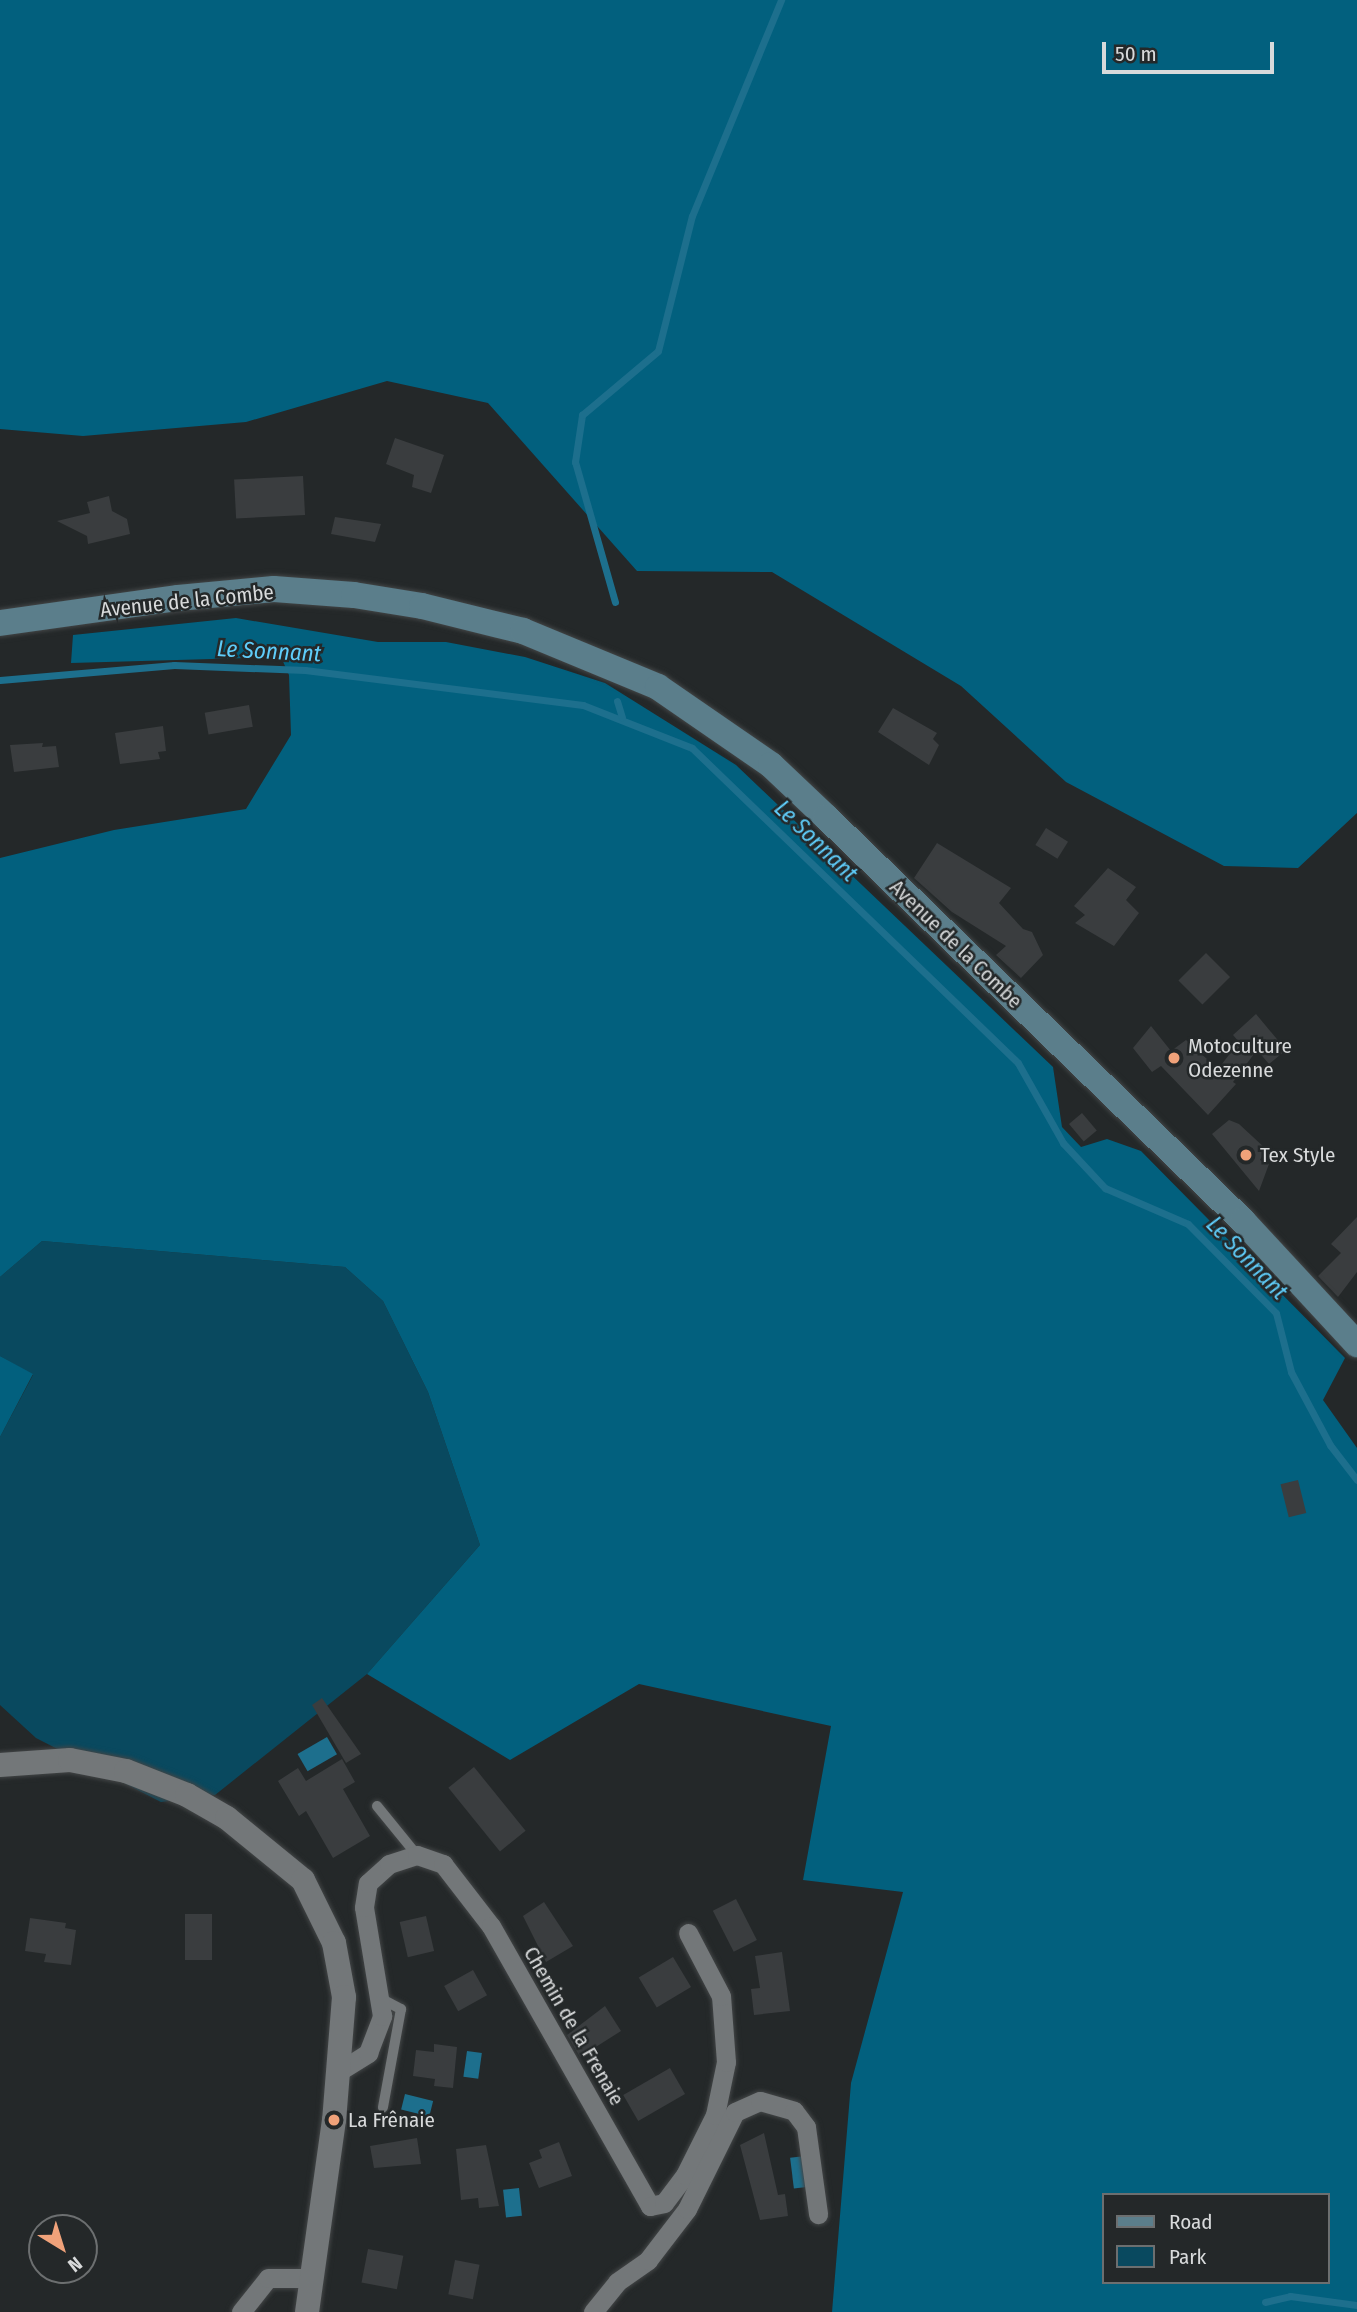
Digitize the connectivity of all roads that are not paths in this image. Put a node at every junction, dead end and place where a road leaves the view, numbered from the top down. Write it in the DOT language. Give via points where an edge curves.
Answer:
graph roads {
  1 [pos="0,623"];
  2 [pos="1357,1344"];
  3 [pos="0,1765"];
  4 [pos="377,1806"];
  5 [pos="418,1856"];
  6 [pos="688,1933"];
  7 [pos="380,1998"];
  8 [pos="338,2072"];
  9 [pos="383,2107"];
  10 [pos="818,2214"];
  11 [pos="311,2277"];
  12 [pos="241,2312"];
  13 [pos="307,2312"];
  14 [pos="593,2312"];
  1 -- 2 [label="main road, Avenue de la Combe" via="178,597 274,590 354,596 422,606 523,631 658,687 771,765 1243,1222"];
  3 -- 8 [label="street" via="70,1760 126,1771 187,1795 266,1845 303,1880 334,1943 344,1997"];
  4 -- 5 [label="lane"];
  5 -- 6 [label="street, Chemin de la Frenaie" via="443,1864 491,1926 650,2206 664,2203 685,2175 715,2115 726,2062 721,1996"];
  5 -- 7 [label="street" via="388,1864 368,1883 364,1907"];
  7 -- 8 [label="street" via="380,2025 369,2053"];
  7 -- 9 [label="lane" via="401,2009"];
  8 -- 11 [label="street"];
  10 -- 14 [label="street" via="806,2127 794,2111 760,2101 735,2112 687,2209 648,2260 617,2282"];
  11 -- 12 [label="street" via="268,2278"];
  11 -- 13 [label="street"];
}
